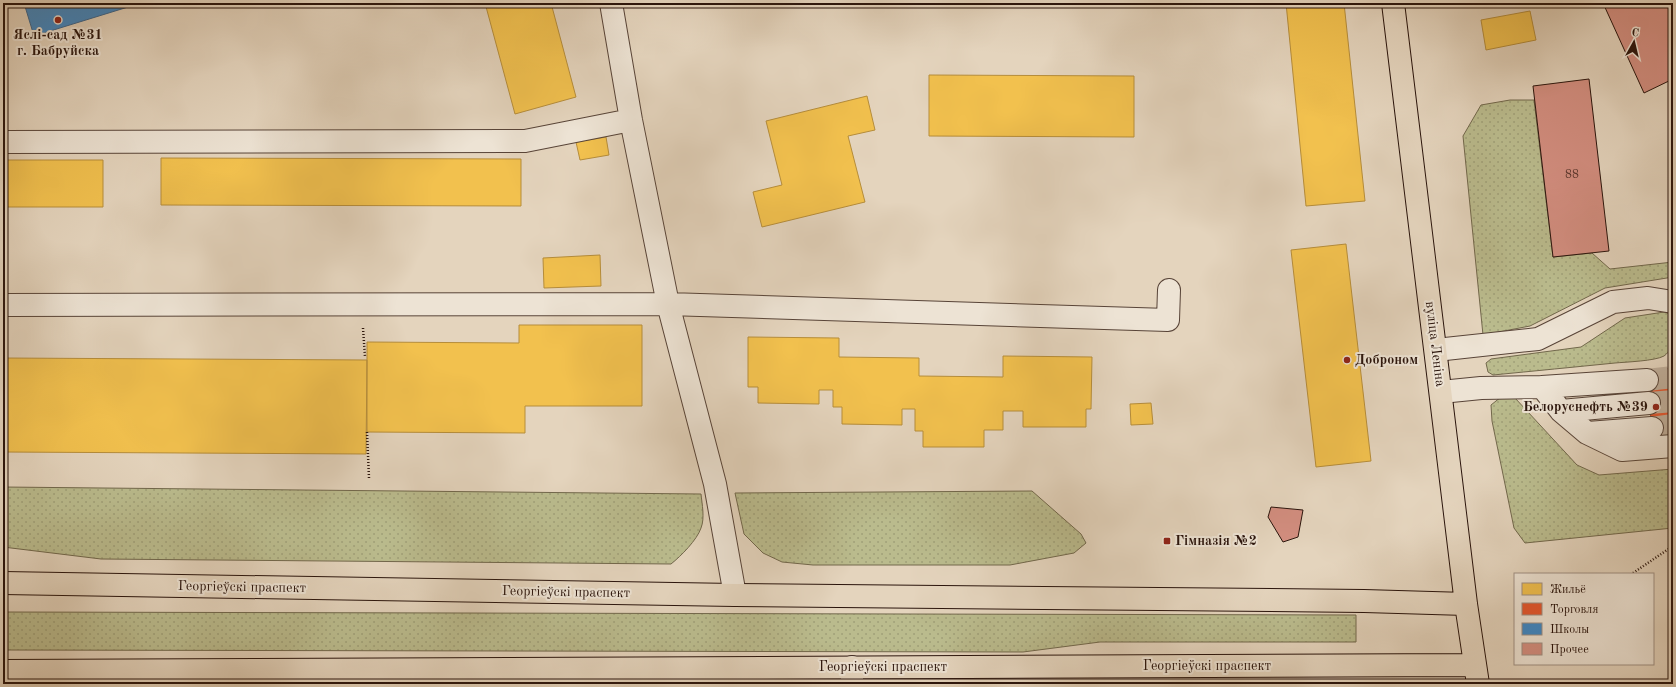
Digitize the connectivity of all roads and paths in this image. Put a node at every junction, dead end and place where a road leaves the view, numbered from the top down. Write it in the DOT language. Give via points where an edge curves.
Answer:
graph roads {
  1 [pos="611,3"];
  2 [pos="1393,3"];
  3 [pos="631,120"];
  4 [pos="3,142"];
  5 [pos="1169,290"];
  6 [pos="1673,302"];
  7 [pos="3,304"];
  8 [pos="668,304"];
  9 [pos="1436,350"];
  10 [pos="1647,380"];
  11 [pos="1542,387"];
  12 [pos="1441,392"];
  13 [pos="1649,403"];
  14 [pos="1561,411"];
  15 [pos="1652,428"];
  16 [pos="367,432"];
  17 [pos="1587,433"];
  18 [pos="1673,446"];
  19 [pos="369,478"];
  20 [pos="1673,546"];
  21 [pos="1633,573"];
  22 [pos="3,583"];
  23 [pos="735,595"];
  24 [pos="1466,604"];
  25 [pos="3,671"];
  26 [pos="1476,674"];
  27 [pos="852,676"];
  1 -- 3 [label="lane"];
  2 -- 9 [label="main road, вуліца Леніна"];
  3 -- 4 [label="lane" via="525,141"];
  3 -- 8 [label="lane"];
  5 -- 8 [label="lane" via="1168,320"];
  6 -- 9 [label="lane" via="1648,298 1613,302 1538,339"];
  7 -- 8 [label="lane"];
  8 -- 23 [label="lane" via="715,484"];
  9 -- 12 [label="main road, вуліца Леніна"];
  10 -- 11 [label="lane"];
  11 -- 12 [label="lane" via="1481,388"];
  11 -- 14 [label="lane"];
  12 -- 24 [label="main road, вуліца Леніна"];
  13 -- 14 [label="lane"];
  14 -- 17 [label="lane"];
  15 -- 17 [label="lane"];
  16 -- 19 [label="path"];
  17 -- 18 [label="lane" via="1622,450"];
  20 -- 21 [label="path"];
  22 -- 23 [label="main road, Георгіеўскі праспект"];
  23 -- 24 [label="main road, Георгіеўскі праспект"];
  24 -- 26 [label="main road, вуліца Леніна"];
  25 -- 27 [label="main road, Георгіеўскі праспект"];
  26 -- 27 [label="main road, Георгіеўскі праспект"];
}
